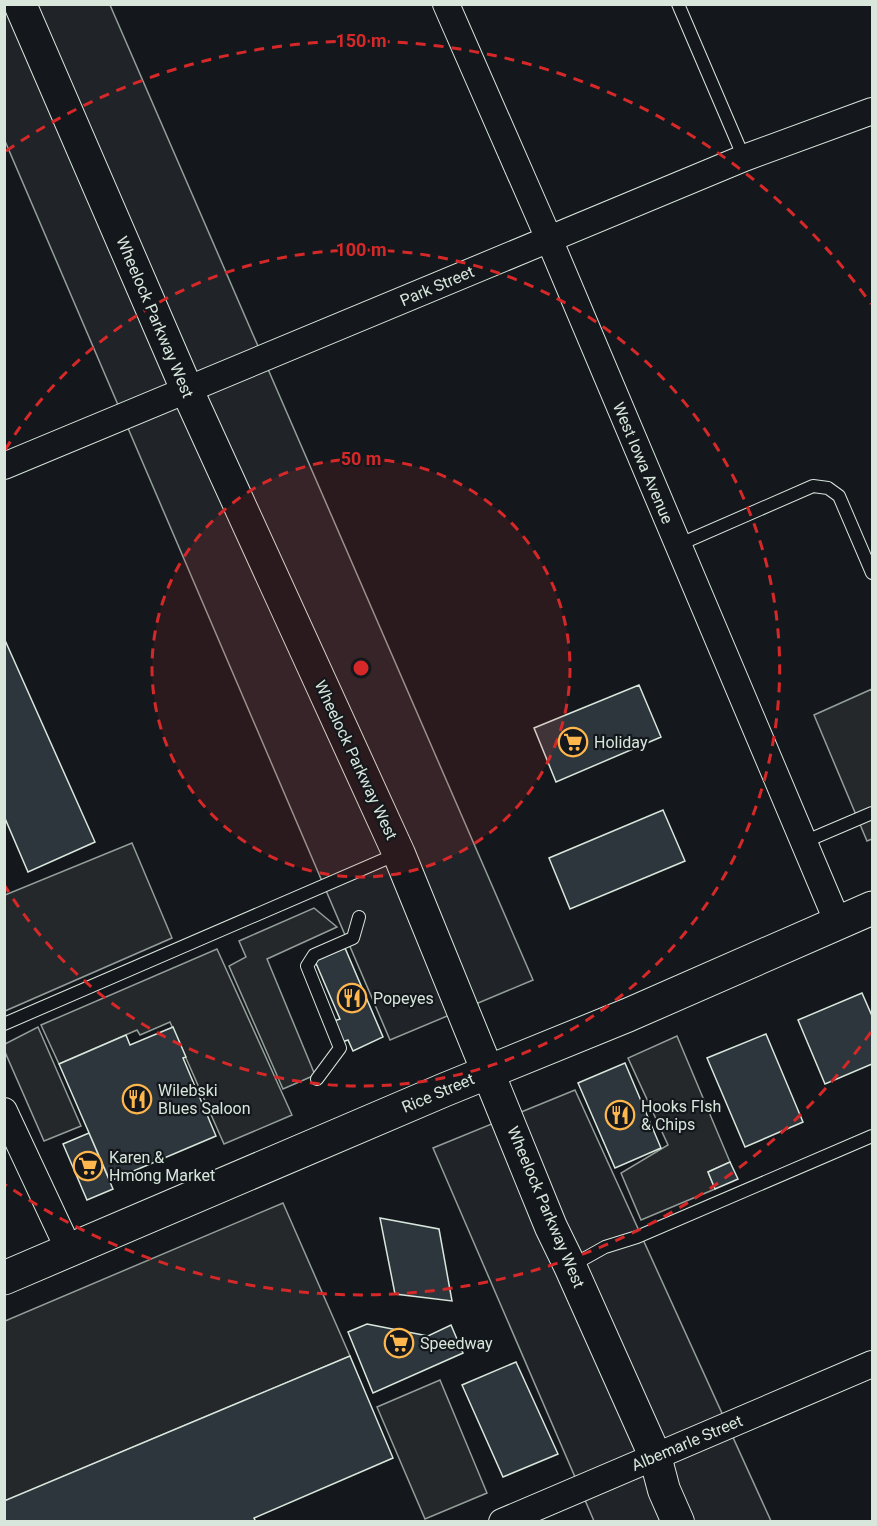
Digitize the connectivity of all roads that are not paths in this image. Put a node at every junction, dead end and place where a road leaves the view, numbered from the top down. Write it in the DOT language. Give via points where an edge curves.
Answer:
graph roads {
  1 [pos="20,4"];
  2 [pos="446,4"];
  3 [pos="678,4"];
  4 [pos="873,111"];
  5 [pos="744,158"];
  6 [pos="549,239"];
  7 [pos="187,390"];
  8 [pos="4,466"];
  9 [pos="678,544"];
  10 [pos="873,573"];
  11 [pos="873,813"];
  12 [pos="804,842"];
  13 [pos="399,854"];
  14 [pos="873,908"];
  15 [pos="359,917"];
  16 [pos="838,923"];
  17 [pos="4,1024"];
  18 [pos="489,1071"];
  19 [pos="317,1079"];
  20 [pos="4,1111"];
  21 [pos="873,1137"];
  22 [pos="69,1250"];
  23 [pos="570,1266"];
  24 [pos="4,1278"];
  25 [pos="873,1364"];
  26 [pos="655,1456"];
  27 [pos="502,1521"];
  28 [pos="678,1521"];
  1 -- 7 [label="street, Wheelock Parkway West"];
  2 -- 6 [label="street, West Iowa Avenue"];
  3 -- 5 [label="lane"];
  4 -- 5 [label="street, Park Street"];
  5 -- 6 [label="street, Park Street"];
  6 -- 7 [label="street, Park Street"];
  6 -- 9 [label="street, West Iowa Avenue"];
  7 -- 8 [label="street, Park Street"];
  7 -- 13 [label="street, Wheelock Parkway West"];
  9 -- 10 [label="lane" via="813,486 828,488 839,496"];
  9 -- 12 [label="street, West Iowa Avenue"];
  11 -- 12 [label="lane"];
  12 -- 16 [label="street, West Iowa Avenue"];
  13 -- 17 [label="lane"];
  13 -- 18 [label="street, Wheelock Parkway West"];
  14 -- 16 [label="main road, Rice Street"];
  15 -- 19 [label="lane" via="353,938 314,955 307,966 340,1048"];
  16 -- 18 [label="main road, Rice Street"];
  18 -- 22 [label="main road, Rice Street"];
  18 -- 23 [label="street, Wheelock Parkway West"];
  20 -- 22 [label="street"];
  21 -- 23 [label="lane" via="605,1247"];
  22 -- 24 [label="main road, Rice Street"];
  23 -- 26 [label="street, Wheelock Parkway West"];
  25 -- 26 [label="street, Albemarle Street"];
  26 -- 27 [label="street, Albemarle Street"];
  26 -- 28 [label="street, Wheelock Parkway West"];
}
